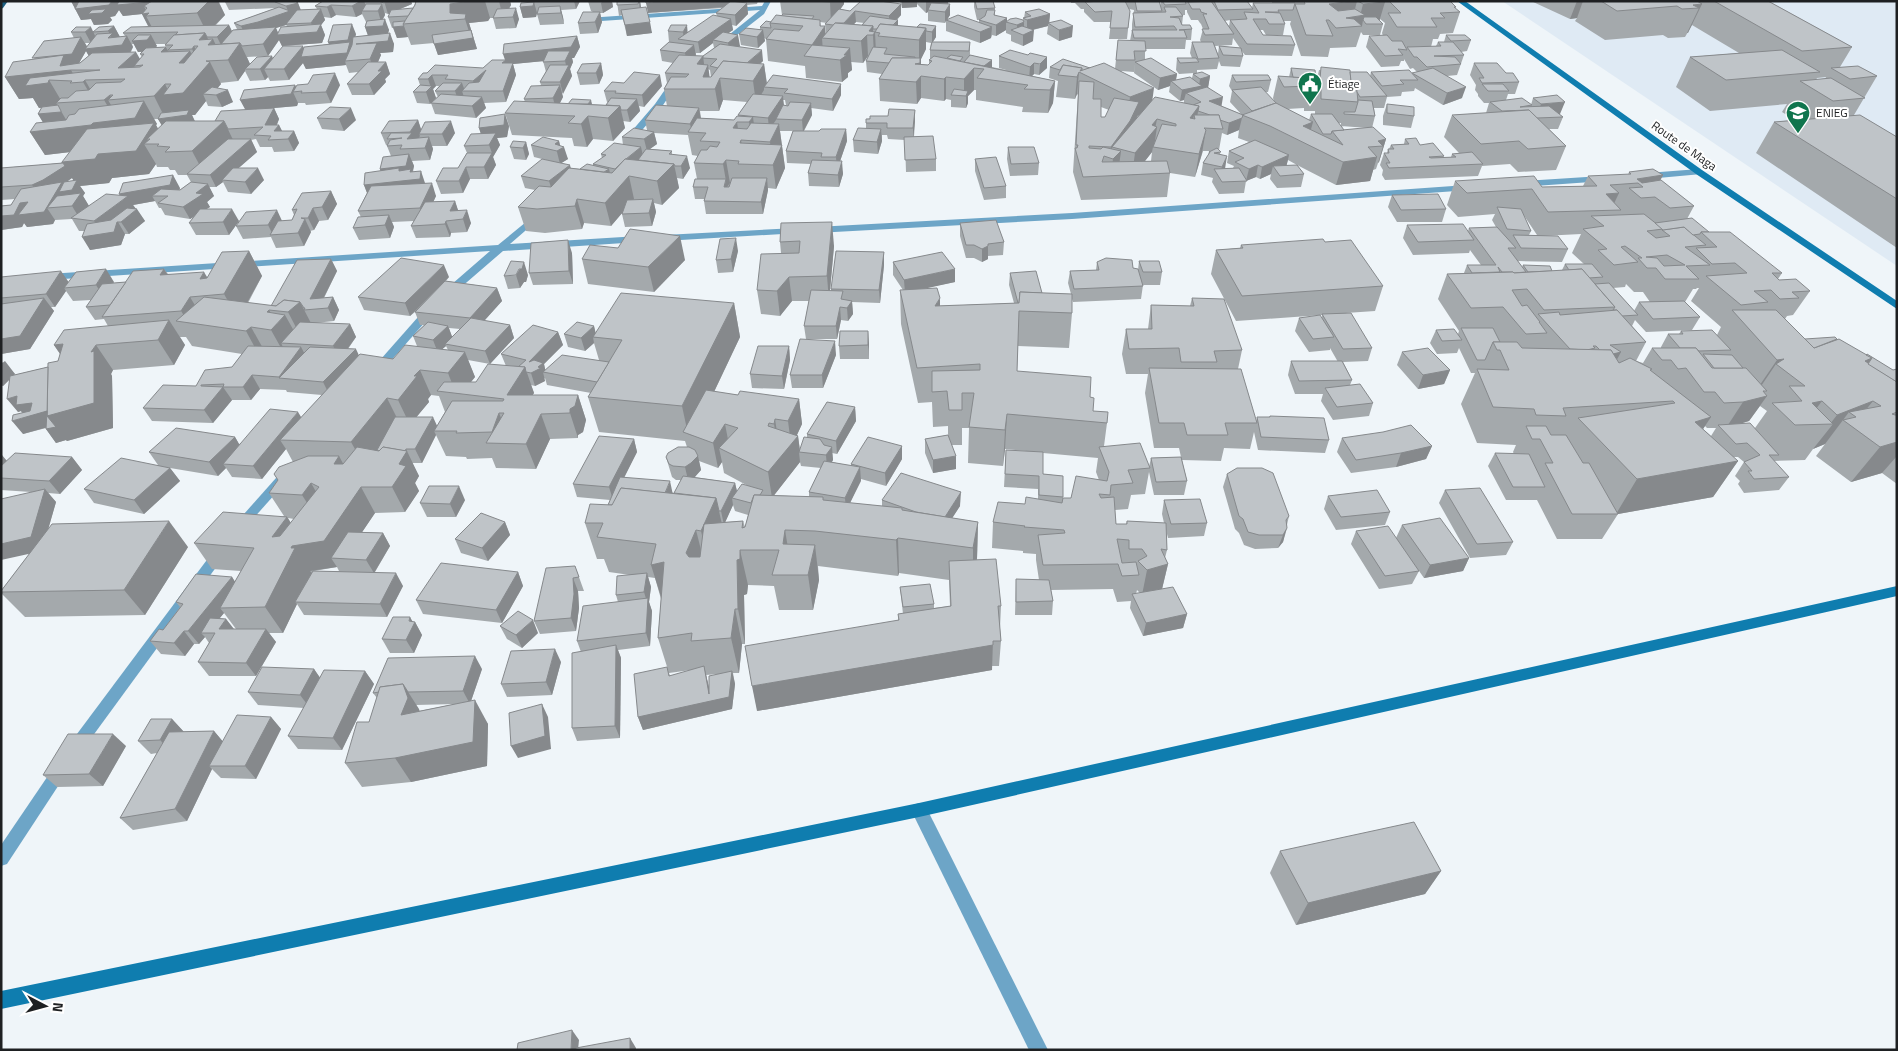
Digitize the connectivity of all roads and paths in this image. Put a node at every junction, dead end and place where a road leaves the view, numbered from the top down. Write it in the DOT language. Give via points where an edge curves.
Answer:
graph roads {
  1 [pos="5,1"];
  2 [pos="1460,1"];
  3 [pos="767,4"];
  4 [pos="1,7"];
  5 [pos="587,20"];
  6 [pos="712,52"];
  7 [pos="680,77"];
  8 [pos="620,148"];
  9 [pos="1699,172"];
  10 [pos="1640,176"];
  11 [pos="1610,178"];
  12 [pos="1510,185"];
  13 [pos="1480,187"];
  14 [pos="545,208"];
  15 [pos="502,246"];
  16 [pos="40,278"];
  17 [pos="1897,306"];
  18 [pos="369,378"];
  19 [pos="284,476"];
  20 [pos="1897,591"];
  21 [pos="920,810"];
  22 [pos="1,859"];
  23 [pos="1,1000"];
  24 [pos="1039,1050"];
  1 -- 4 [label="main road"];
  2 -- 9 [label="main road, Route de Maga"];
  3 -- 5 [label="street"];
  3 -- 6 [label="street"];
  7 -- 8 [label="street"];
  9 -- 10 [label="street"];
  9 -- 17 [label="main road, Route de Maga"];
  11 -- 12 [label="street"];
  13 -- 15 [label="street" via="1072,216"];
  14 -- 15 [label="street"];
  15 -- 16 [label="street"];
  15 -- 18 [label="street" via="421,319"];
  19 -- 22 [label="street" via="228,541 75,749"];
  20 -- 21 [label="main road"];
  21 -- 23 [label="main road"];
  21 -- 24 [label="street"];
}
